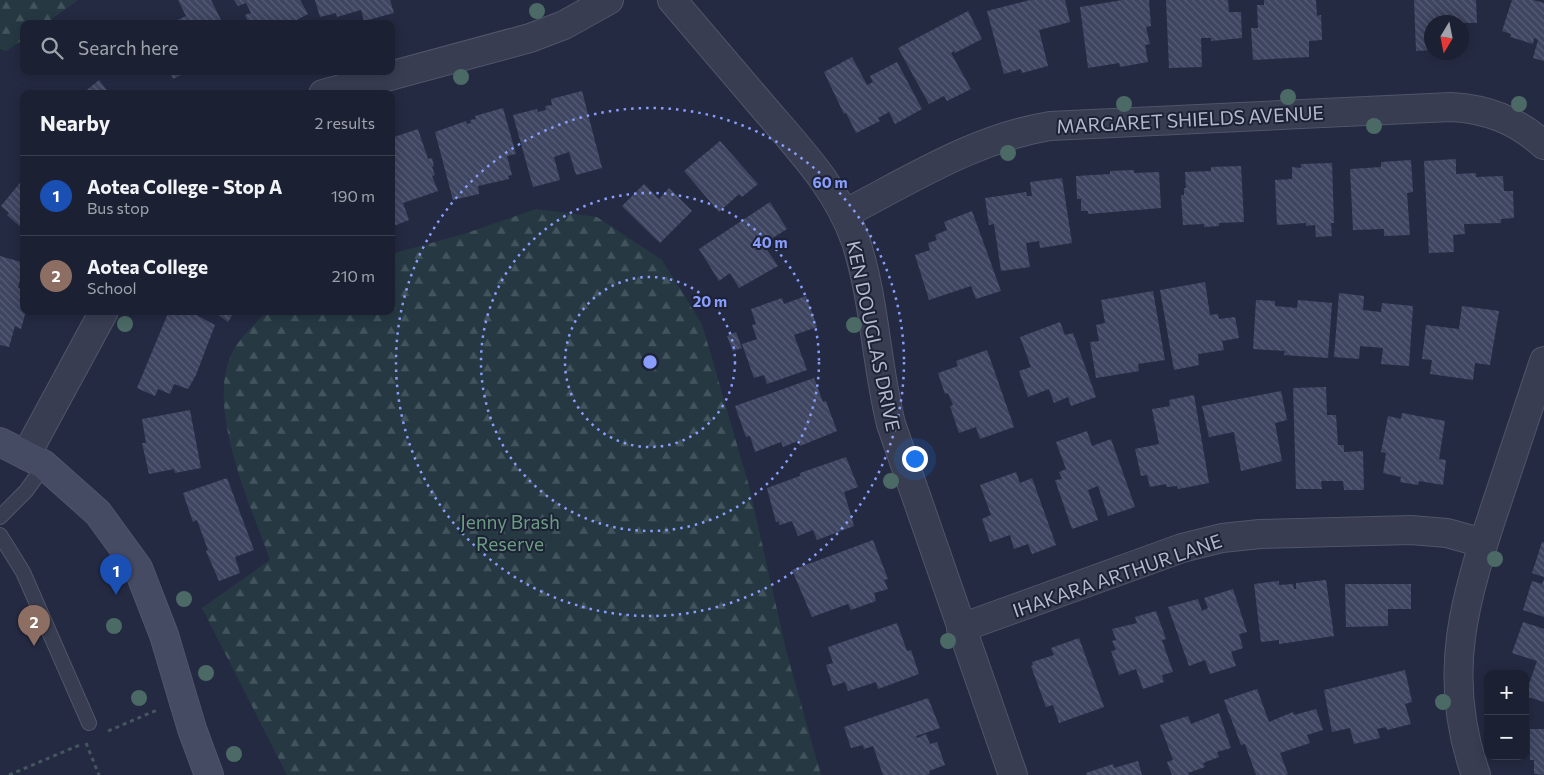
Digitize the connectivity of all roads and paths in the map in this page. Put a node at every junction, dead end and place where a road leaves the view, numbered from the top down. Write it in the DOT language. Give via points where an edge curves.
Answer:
graph roads {
  1 [pos="609,0"];
  2 [pos="672,0"];
  3 [pos="395,74"];
  4 [pos="393,75"];
  5 [pos="337,90"];
  6 [pos="1544,144"];
  7 [pos="844,214"];
  8 [pos="102,315"];
  9 [pos="1544,361"];
  10 [pos="0,442"];
  11 [pos="35,460"];
  12 [pos="0,517"];
  13 [pos="0,535"];
  14 [pos="1483,543"];
  15 [pos="961,628"];
  16 [pos="144,716"];
  17 [pos="89,723"];
  18 [pos="104,734"];
  19 [pos="9,775"];
  20 [pos="99,775"];
  21 [pos="208,775"];
  22 [pos="1013,775"];
  23 [pos="1476,775"];
  1 -- 3 [label="street" via="564,25 530,38"];
  2 -- 7 [label="street, KEN DOUGLAS DRIVE" via="811,162"];
  4 -- 5 [label="street"];
  6 -- 7 [label="street, MARGARET SHIELDS AVENUE" via="1503,117 1468,108 1050,126 989,142"];
  7 -- 15 [label="street, KEN DOUGLAS DRIVE" via="863,266 891,424"];
  8 -- 11 [label="street"];
  9 -- 14 [label="street"];
  10 -- 11 [label="street"];
  11 -- 12 [label="lane" via="26,491"];
  11 -- 21 [label="street" via="98,513 138,568 164,635"];
  13 -- 17 [label="lane" via="23,572"];
  14 -- 15 [label="street, IHAKARA ARTHUR LANE" via="1447,533 1412,530 1222,538 1182,548"];
  14 -- 23 [label="street" via="1464,610 1458,672 1462,720"];
  15 -- 22 [label="street, KEN DOUGLAS DRIVE"];
  16 -- 18 [label="path"];
  19 -- 20 [label="path" via="84,743"];
}
